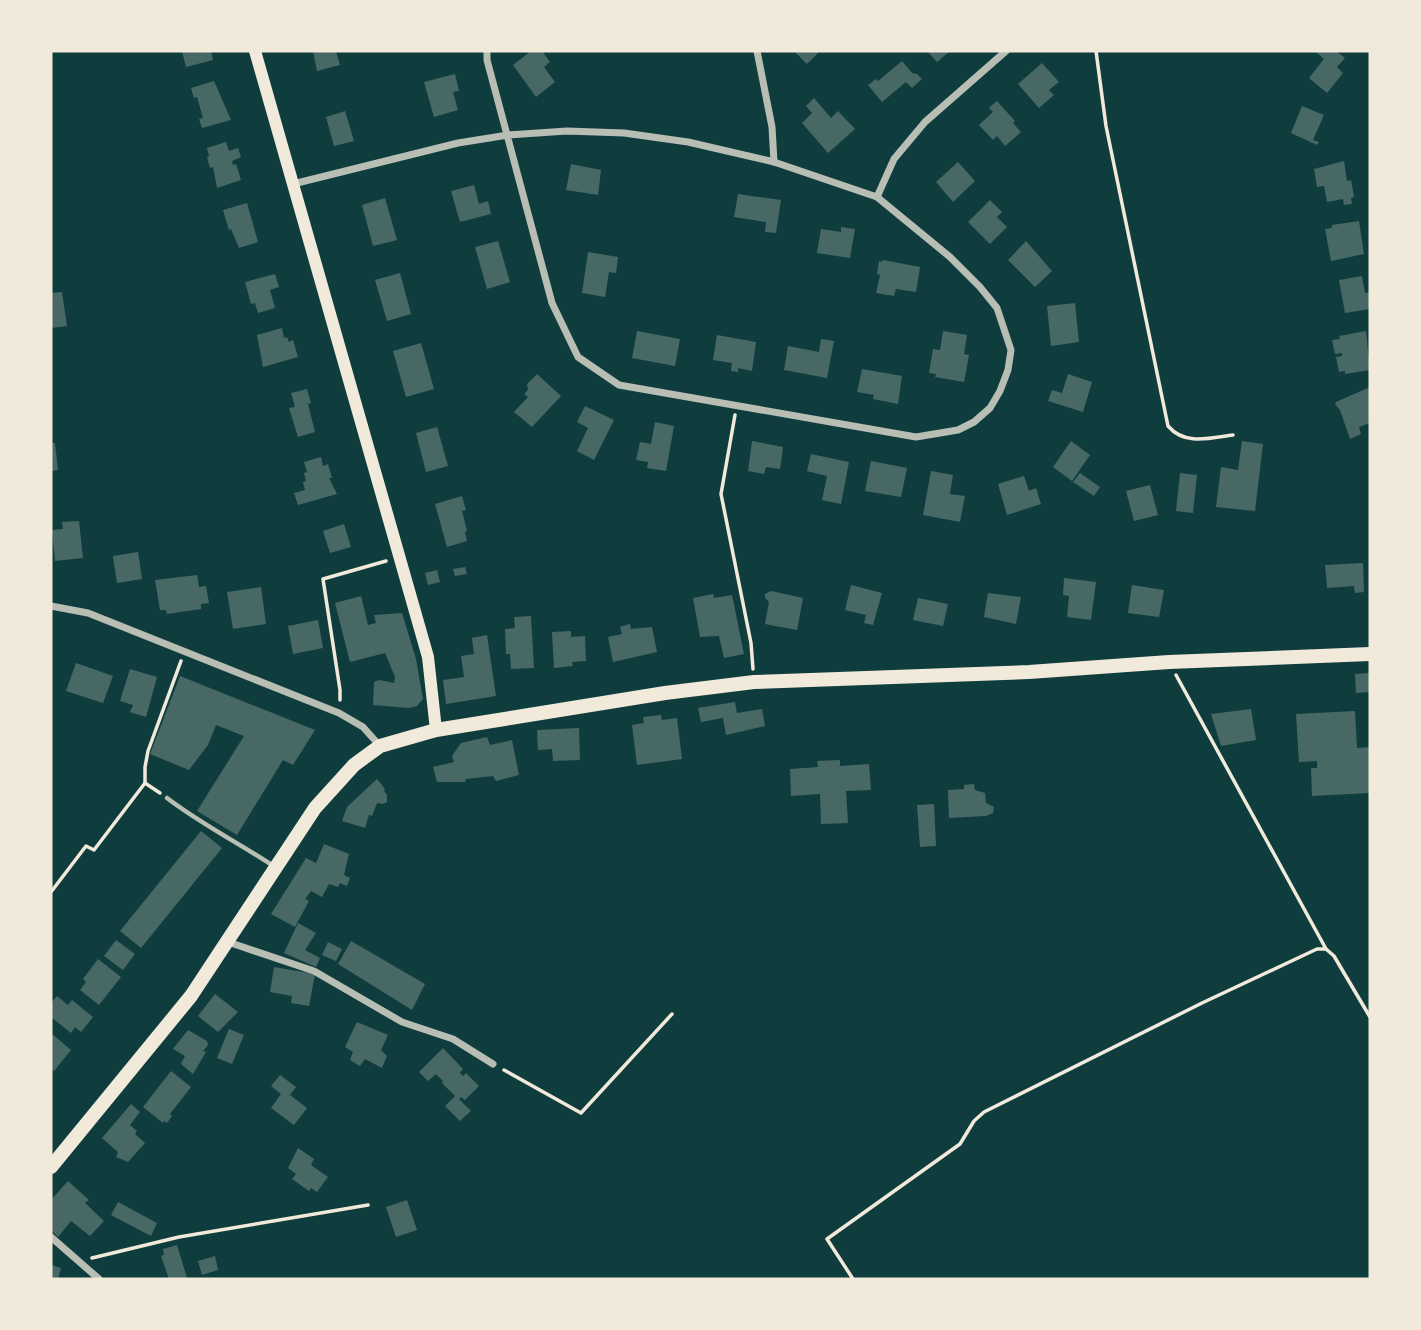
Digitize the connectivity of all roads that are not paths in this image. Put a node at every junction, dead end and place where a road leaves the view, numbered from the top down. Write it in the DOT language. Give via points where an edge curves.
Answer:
graph roads {
  1 [pos="255,51"];
  2 [pos="487,51"];
  3 [pos="757,51"];
  4 [pos="1006,51"];
  5 [pos="508,135"];
  6 [pos="775,162"];
  7 [pos="293,184"];
  8 [pos="877,197"];
  9 [pos="51,606"];
  10 [pos="1370,654"];
  11 [pos="436,730"];
  12 [pos="380,746"];
  13 [pos="167,798"];
  14 [pos="276,868"];
  15 [pos="228,942"];
  16 [pos="492,1064"];
  17 [pos="51,1167"];
  18 [pos="51,1237"];
  19 [pos="99,1279"];
  1 -- 7 [label="main road"];
  2 -- 5 [label="street"];
  3 -- 6 [label="street"];
  4 -- 8 [label="street" via="925,122 894,159"];
  5 -- 6 [label="street" via="624,133"];
  5 -- 7 [label="street"];
  5 -- 8 [label="street" via="552,303 578,357 619,385 916,438 958,430 989,408 1008,370 1011,351 997,308 950,257"];
  6 -- 8 [label="street"];
  7 -- 11 [label="main road" via="428,656"];
  9 -- 12 [label="street" via="88,613 339,713 363,727"];
  10 -- 11 [label="main road" via="754,682"];
  11 -- 12 [label="main road"];
  12 -- 14 [label="main road" via="337,782"];
  13 -- 14 [label="lane"];
  14 -- 15 [label="main road"];
  15 -- 16 [label="street" via="314,971 402,1022 453,1039"];
  15 -- 17 [label="main road" via="159,1037"];
  18 -- 19 [label="street"];
}
